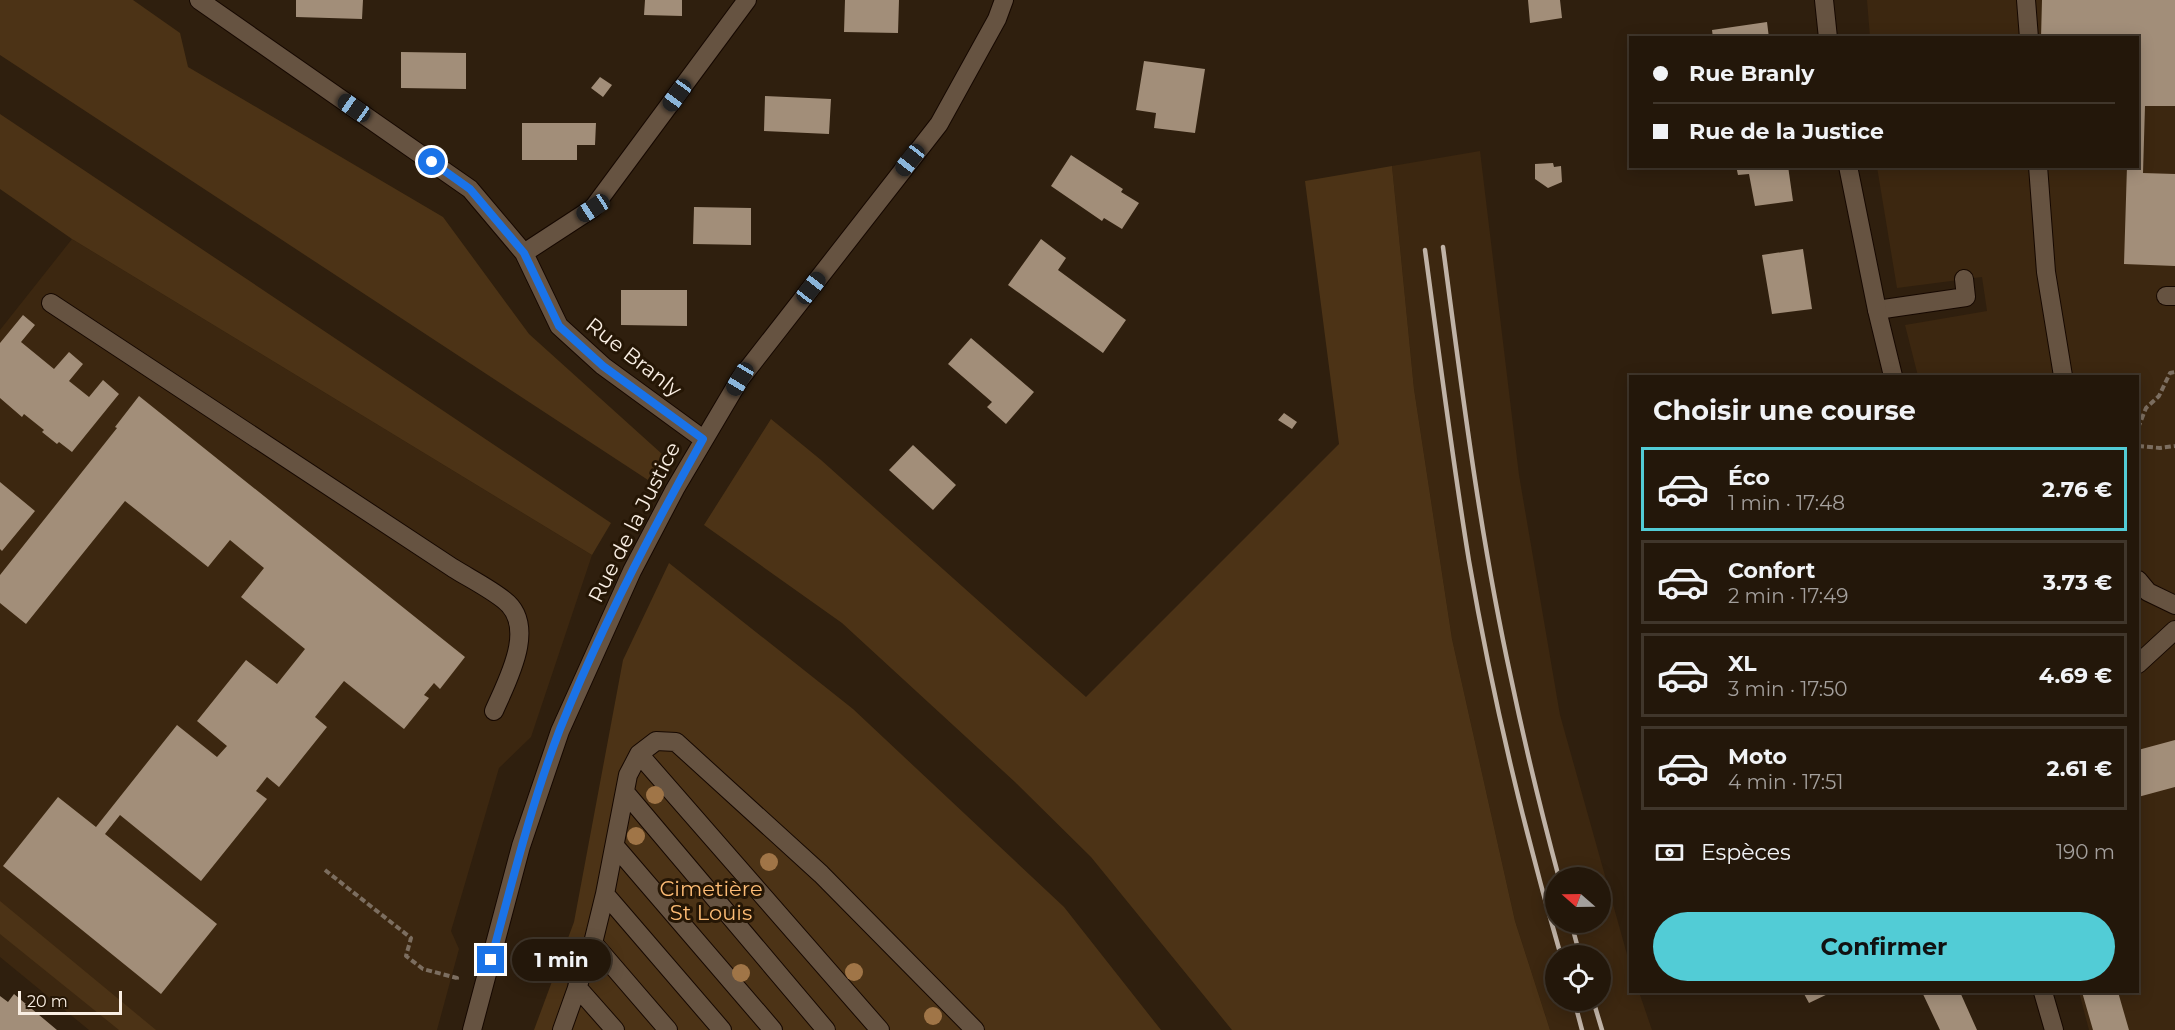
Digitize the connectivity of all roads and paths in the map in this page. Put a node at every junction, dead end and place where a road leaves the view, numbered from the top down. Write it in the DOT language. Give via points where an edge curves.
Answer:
graph roads {
  1 [pos="199,0"];
  2 [pos="747,0"];
  3 [pos="1004,0"];
  4 [pos="1824,0"];
  5 [pos="2026,0"];
  6 [pos="1828,36"];
  7 [pos="2029,36"];
  8 [pos="1848,168"];
  9 [pos="2038,168"];
  10 [pos="524,253"];
  11 [pos="1964,279"];
  12 [pos="51,303"];
  13 [pos="1876,310"];
  14 [pos="2175,372"];
  15 [pos="1893,375"];
  16 [pos="2063,375"];
  17 [pos="2139,426"];
  18 [pos="703,439"];
  19 [pos="2139,446"];
  20 [pos="2175,446"];
  21 [pos="2139,581"];
  22 [pos="2175,605"];
  23 [pos="2175,630"];
  24 [pos="2139,663"];
  25 [pos="494,711"];
  26 [pos="639,754"];
  27 [pos="625,792"];
  28 [pos="615,846"];
  29 [pos="325,870"];
  30 [pos="605,894"];
  31 [pos="593,943"];
  32 [pos="578,987"];
  33 [pos="454,988"];
  34 [pos="2043,993"];
  35 [pos="564,1028"];
  36 [pos="474,1029"];
  37 [pos="615,1030"];
  38 [pos="668,1030"];
  39 [pos="722,1030"];
  40 [pos="773,1030"];
  41 [pos="826,1030"];
  42 [pos="880,1030"];
  43 [pos="975,1030"];
  44 [pos="2054,1030"];
  1 -- 10 [label="street, Rue Branly" via="470,189"];
  2 -- 10 [label="street" via="593,208"];
  3 -- 18 [label="street, Rue de la Justice" via="939,124 740,379"];
  4 -- 6 [label="street"];
  5 -- 7 [label="street"];
  8 -- 13 [label="street"];
  9 -- 16 [label="street" via="2046,272"];
  10 -- 18 [label="street, Rue Branly" via="559,326 603,366"];
  11 -- 13 [label="street" via="1966,297"];
  12 -- 25 [label="street" via="506,601 518,618 520,636 514,664"];
  13 -- 15 [label="street"];
  14 -- 17 [label="path" via="2170,373 2159,396 2146,408"];
  18 -- 36 [label="street, Rue de la Justice" via="632,571 560,731 521,846"];
  19 -- 20 [label="path"];
  21 -- 22 [label="street" via="2148,592"];
  23 -- 24 [label="street"];
  26 -- 27 [label="street" via="628,775"];
  26 -- 42 [label="street"];
  26 -- 43 [label="street" via="656,741 676,742 821,874"];
  27 -- 28 [label="street"];
  27 -- 41 [label="street"];
  28 -- 30 [label="street"];
  28 -- 40 [label="street"];
  29 -- 33 [label="path" via="411,938 406,956 423,969 457,978"];
  30 -- 31 [label="street"];
  30 -- 39 [label="street"];
  31 -- 32 [label="street"];
  31 -- 38 [label="street"];
  32 -- 35 [label="street"];
  32 -- 37 [label="street"];
  34 -- 44 [label="street"];
}
